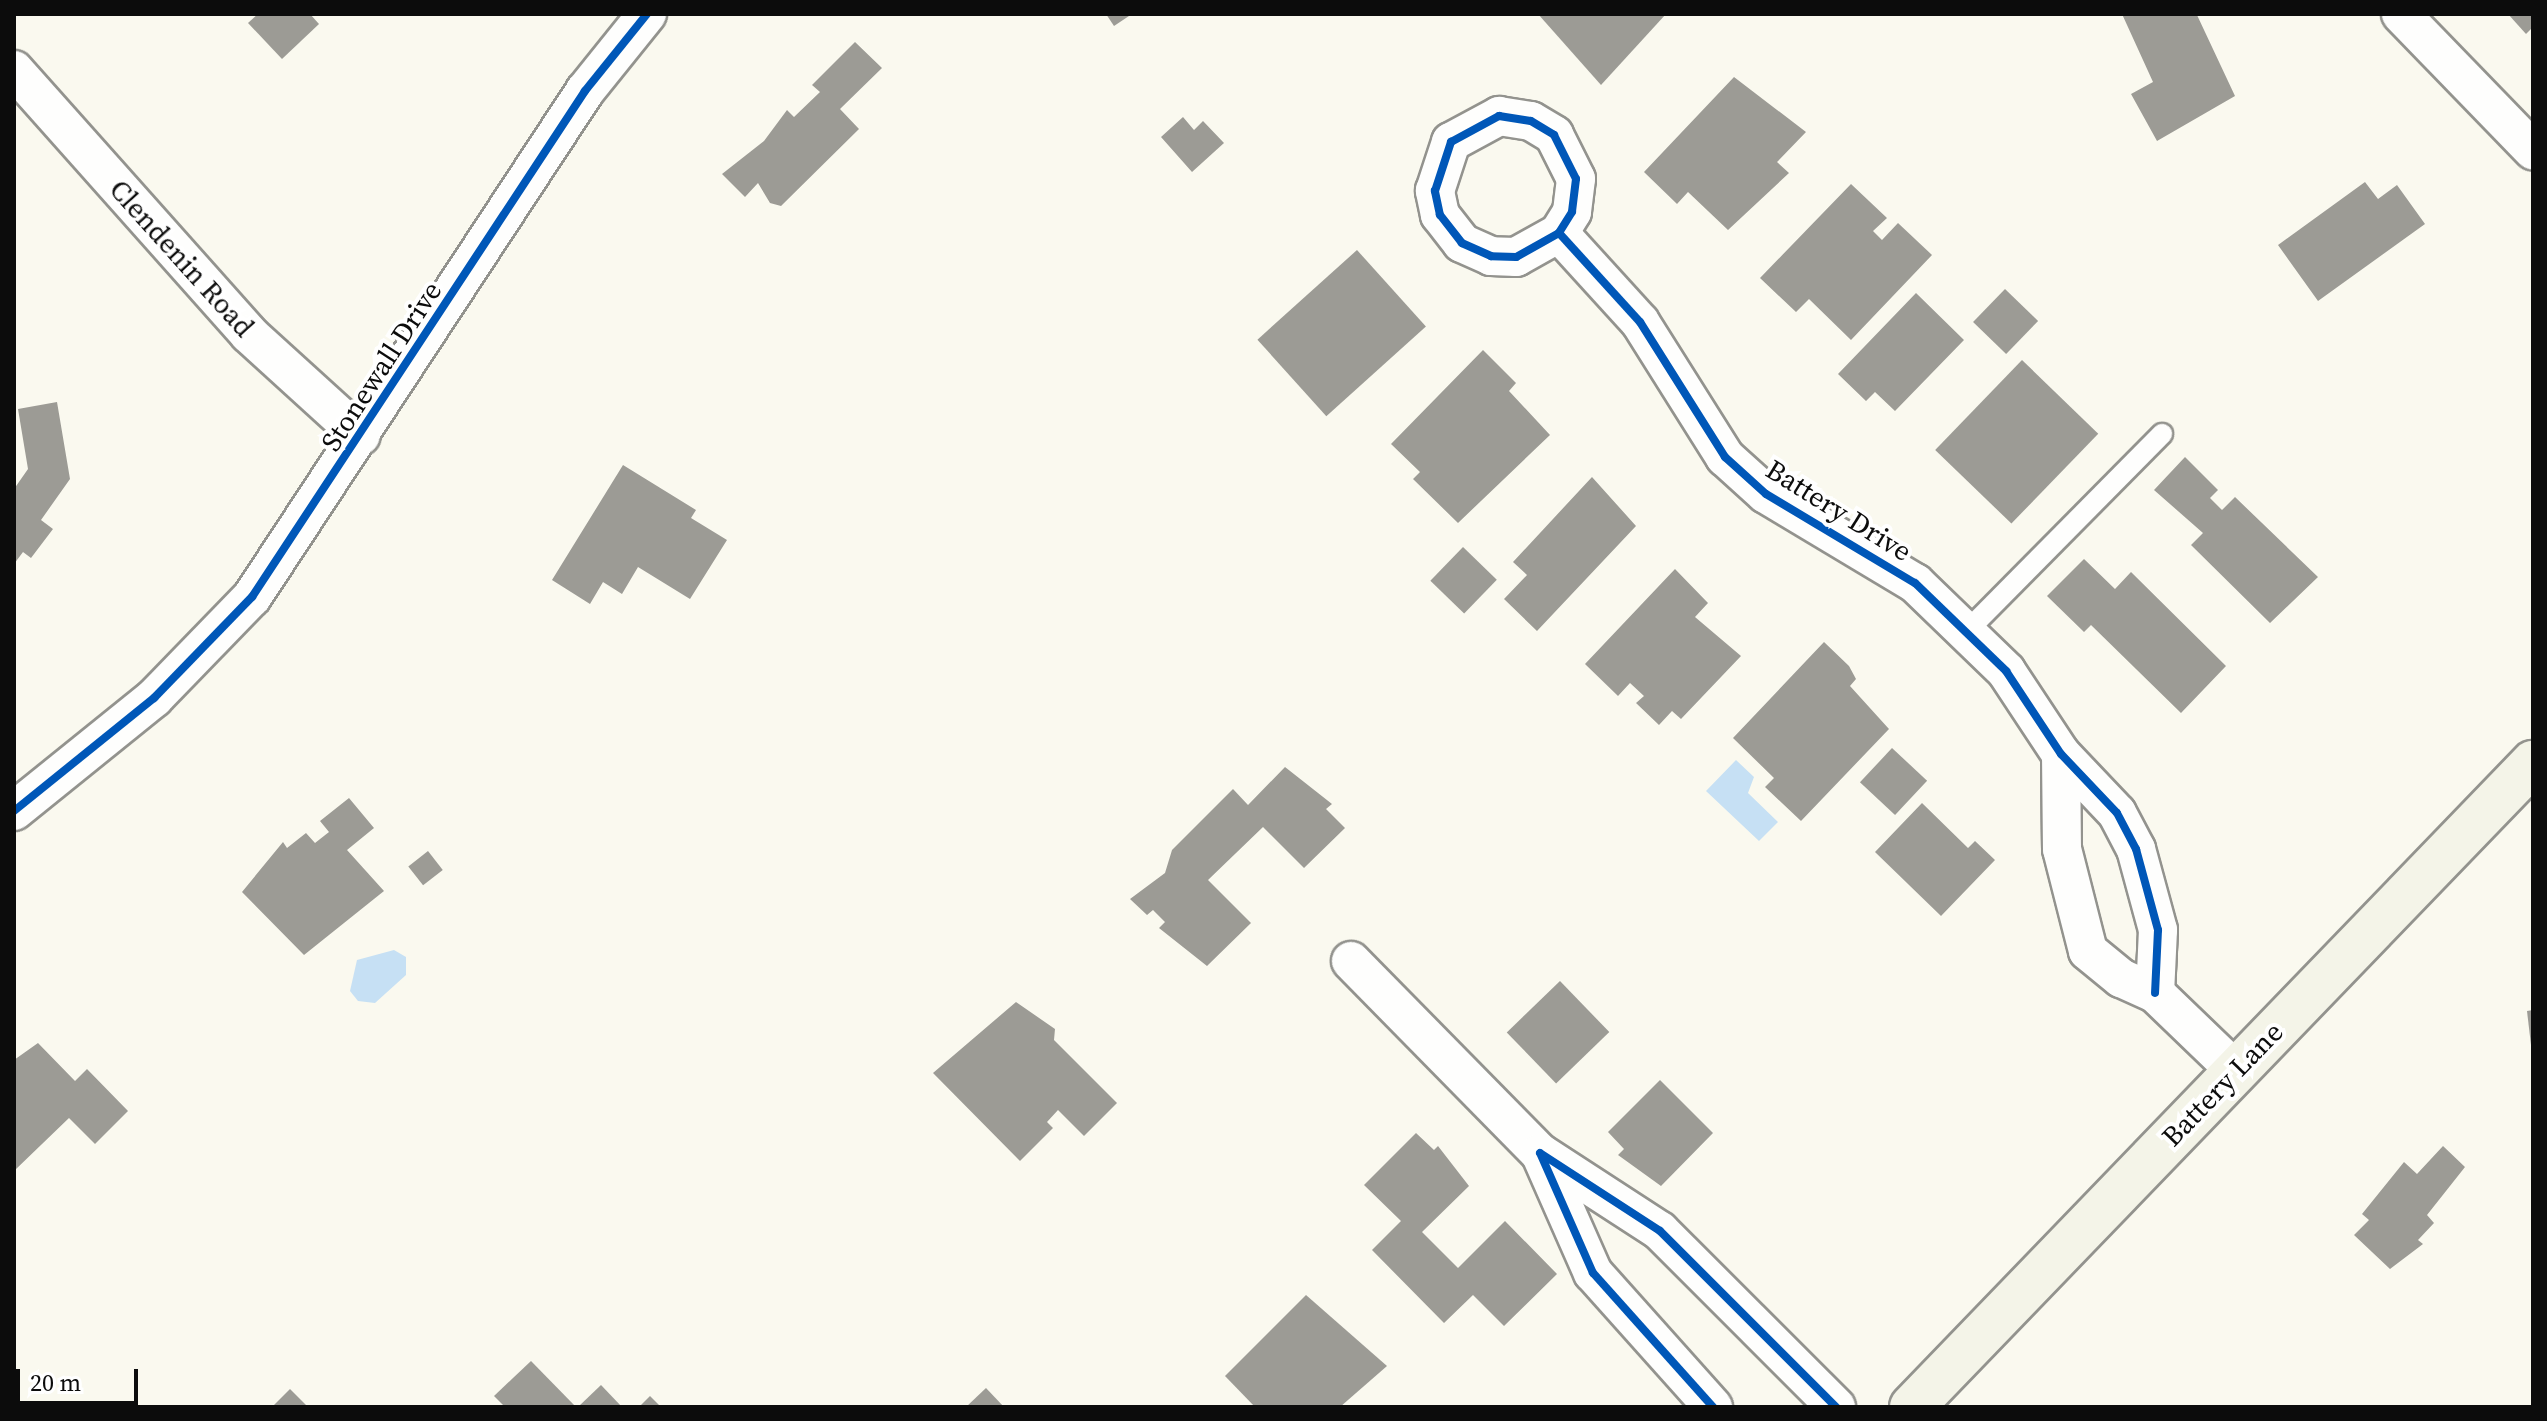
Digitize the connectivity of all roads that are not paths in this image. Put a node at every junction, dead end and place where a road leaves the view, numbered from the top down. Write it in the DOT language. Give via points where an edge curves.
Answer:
graph roads {
  1 [pos="647,14"];
  2 [pos="2401,14"];
  3 [pos="14,70"];
  4 [pos="2533,150"];
  5 [pos="1559,233"];
  6 [pos="2162,434"];
  7 [pos="361,436"];
  8 [pos="1968,630"];
  9 [pos="2061,754"];
  10 [pos="2533,763"];
  11 [pos="14,811"];
  12 [pos="1351,961"];
  13 [pos="2155,993"];
  14 [pos="2235,1070"];
  15 [pos="1540,1153"];
  16 [pos="1713,1407"];
  17 [pos="1836,1407"];
  18 [pos="1912,1407"];
  1 -- 7 [label="street, Stonewall Drive" via="585,91"];
  2 -- 4 [label="street"];
  3 -- 7 [label="street, Clendenin Road" via="249,334"];
  5 -- 8 [label="street, Battery Drive" via="1640,322 1737,470 1915,583"];
  6 -- 8 [label="lane"];
  7 -- 11 [label="street, Stonewall Drive" via="284,554 218,636"];
  8 -- 9 [label="street, Battery Drive" via="2029,700"];
  9 -- 13 [label="street, Battery Drive" via="2117,813 2136,849 2158,930"];
  9 -- 13 [label="street" via="2062,849 2082,938 2095,960"];
  10 -- 14 [label="main road, Battery Lane"];
  12 -- 15 [label="street"];
  13 -- 14 [label="street"];
  14 -- 18 [label="main road, Battery Lane"];
  15 -- 16 [label="street" via="1593,1273"];
  15 -- 17 [label="street" via="1660,1231"];
}
